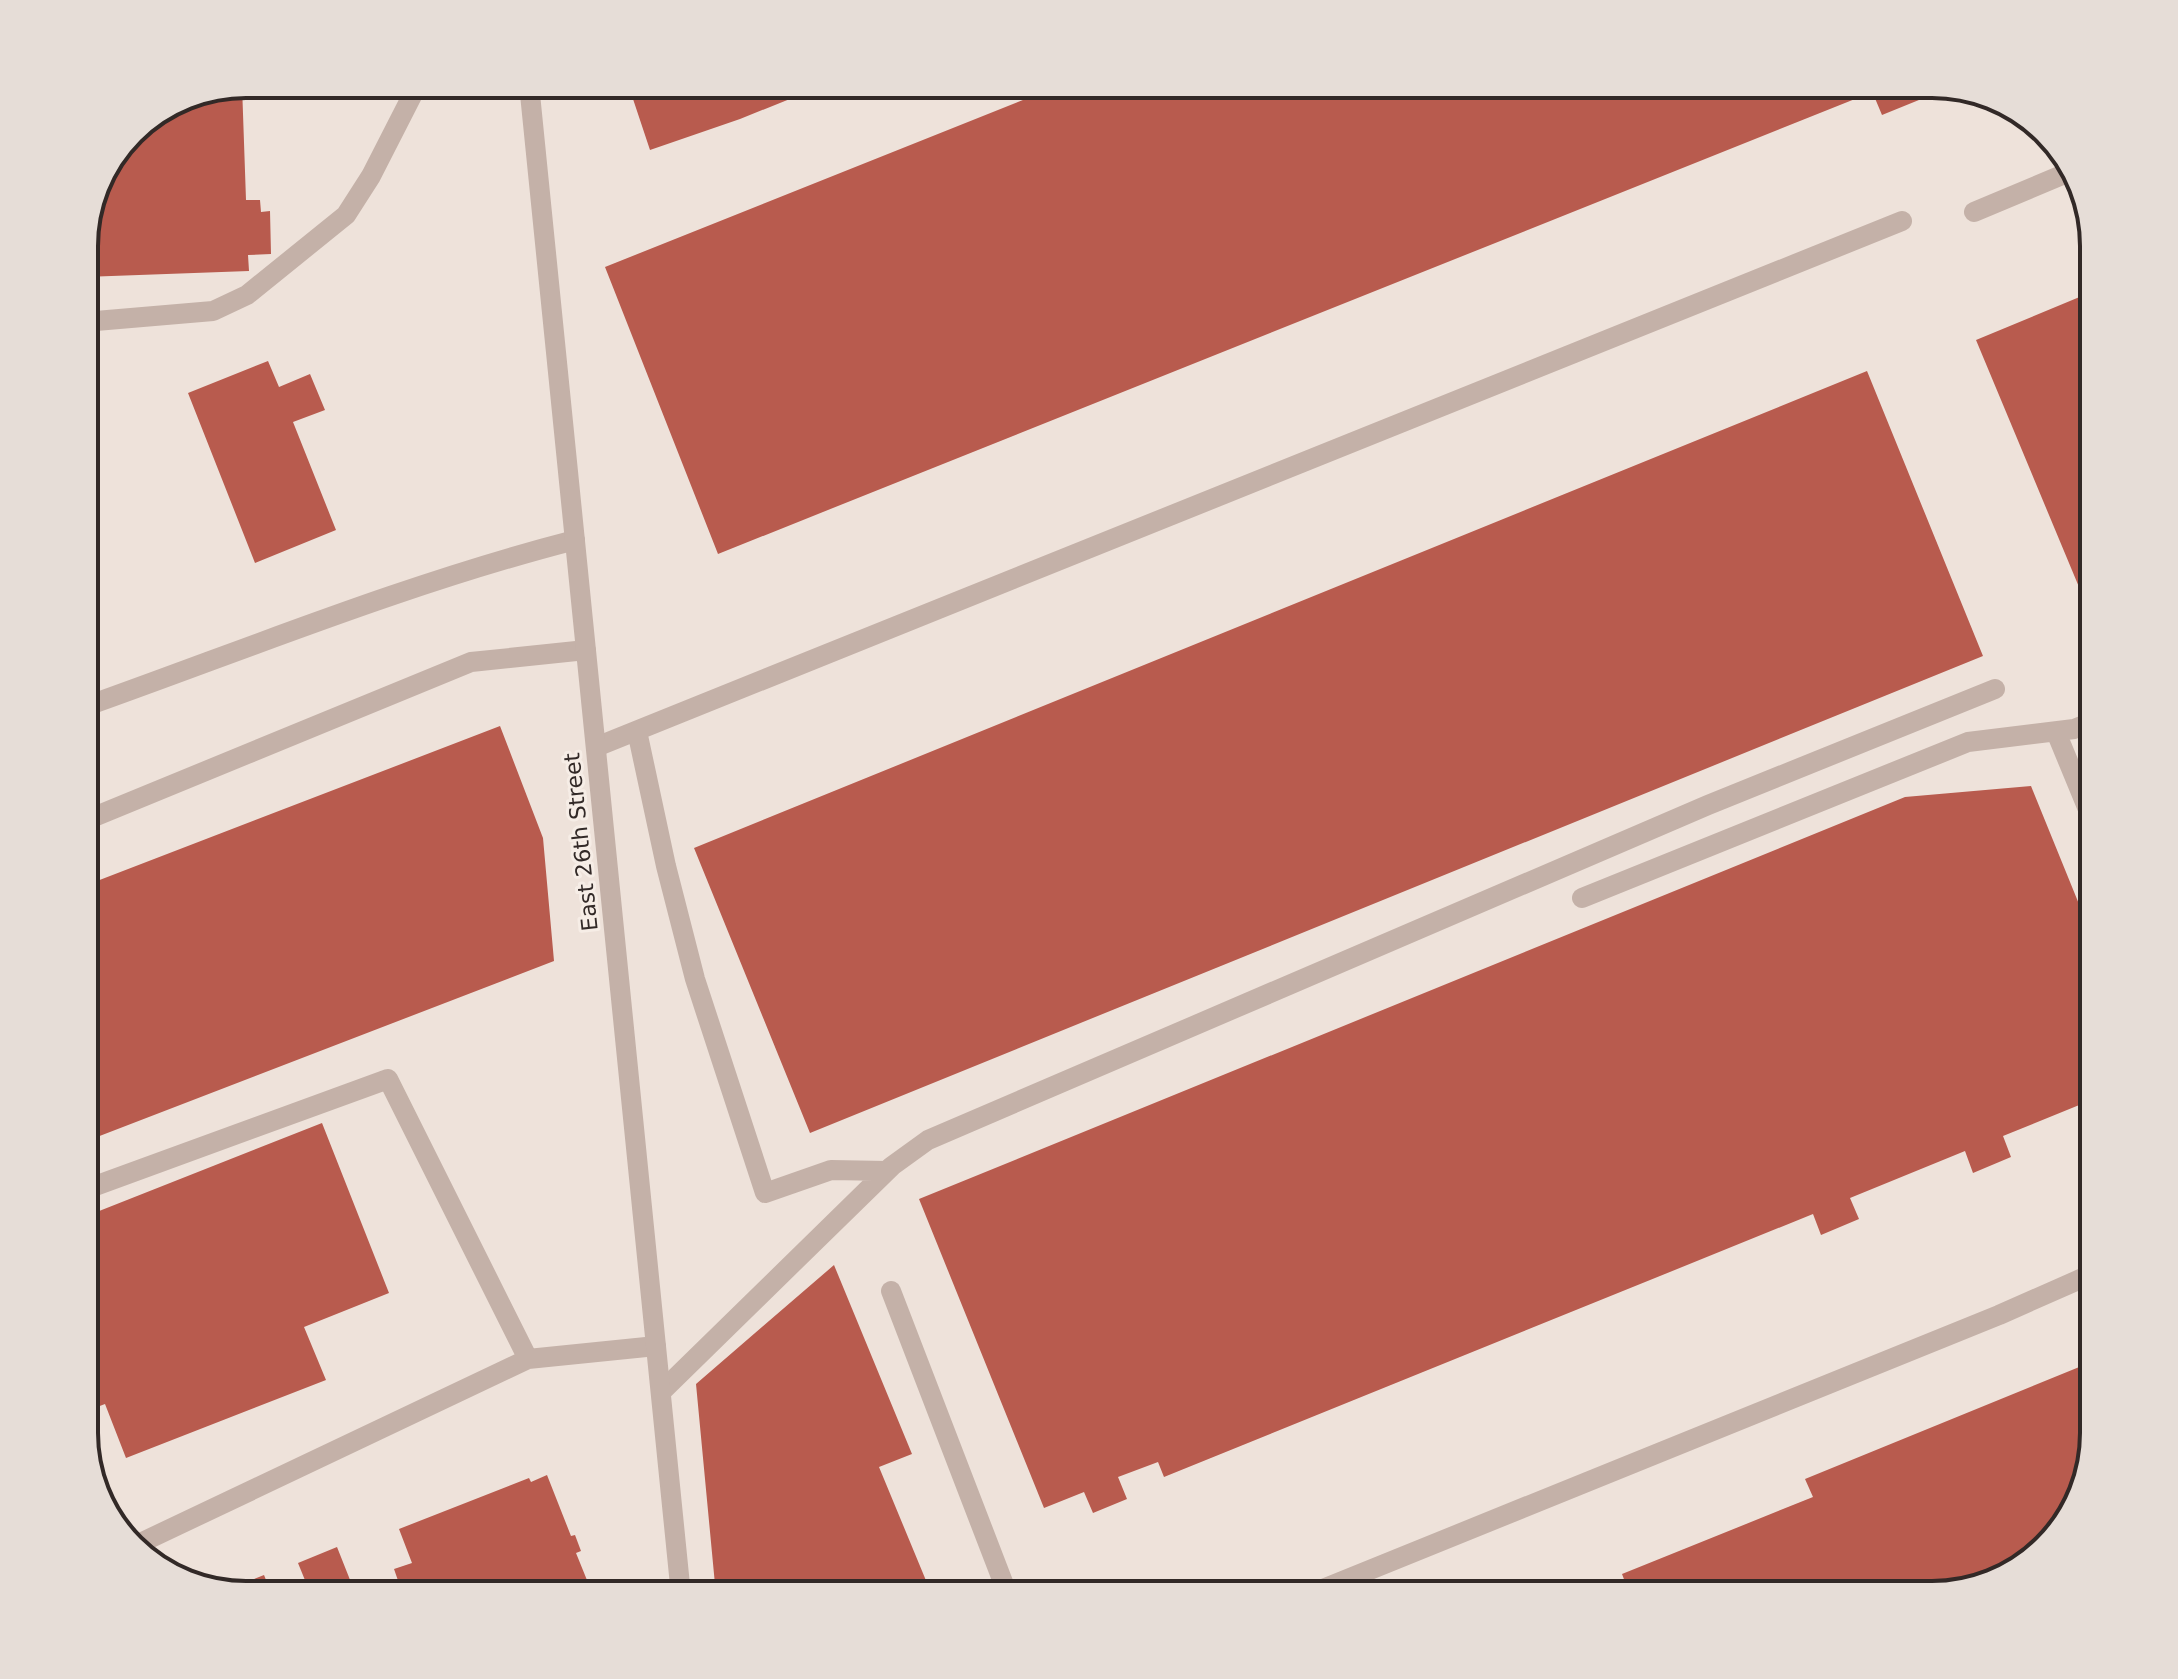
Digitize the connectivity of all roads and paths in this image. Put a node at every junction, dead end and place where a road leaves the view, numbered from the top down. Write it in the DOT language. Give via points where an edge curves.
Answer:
graph roads {
  1 [pos="411,98"];
  2 [pos="530,98"];
  3 [pos="2062,175"];
  4 [pos="1974,212"];
  5 [pos="1902,221"];
  6 [pos="98,321"];
  7 [pos="575,540"];
  8 [pos="586,650"];
  9 [pos="1995,689"];
  10 [pos="98,702"];
  11 [pos="2080,727"];
  12 [pos="637,731"];
  13 [pos="2056,732"];
  14 [pos="596,747"];
  15 [pos="2080,790"];
  16 [pos="98,815"];
  17 [pos="1582,898"];
  18 [pos="887,1171"];
  19 [pos="98,1185"];
  20 [pos="2080,1279"];
  21 [pos="891,1291"];
  22 [pos="656,1346"];
  23 [pos="528,1359"];
  24 [pos="661,1392"];
  25 [pos="146,1541"];
  26 [pos="680,1581"];
  27 [pos="1003,1581"];
  28 [pos="1343,1581"];
  1 -- 6 [label="street" via="346,215 247,295 213,311"];
  2 -- 7 [label="street, East 26th Street"];
  3 -- 4 [label="street"];
  5 -- 12 [label="street"];
  7 -- 8 [label="street, East 26th Street"];
  7 -- 10 [label="street" via="394,596"];
  8 -- 14 [label="street, East 26th Street"];
  8 -- 16 [label="street" via="471,662"];
  9 -- 18 [label="street" via="1708,805 928,1140"];
  11 -- 13 [label="street"];
  12 -- 14 [label="street"];
  12 -- 18 [label="street" via="695,979 765,1193 831,1170"];
  13 -- 15 [label="street"];
  13 -- 17 [label="street" via="1968,742"];
  14 -- 22 [label="street, East 26th Street"];
  18 -- 24 [label="street"];
  19 -- 23 [label="street" via="388,1079"];
  20 -- 28 [label="street"];
  21 -- 27 [label="street"];
  22 -- 23 [label="street"];
  22 -- 24 [label="street, East 26th Street"];
  23 -- 25 [label="street"];
  24 -- 26 [label="street, East 26th Street"];
}
